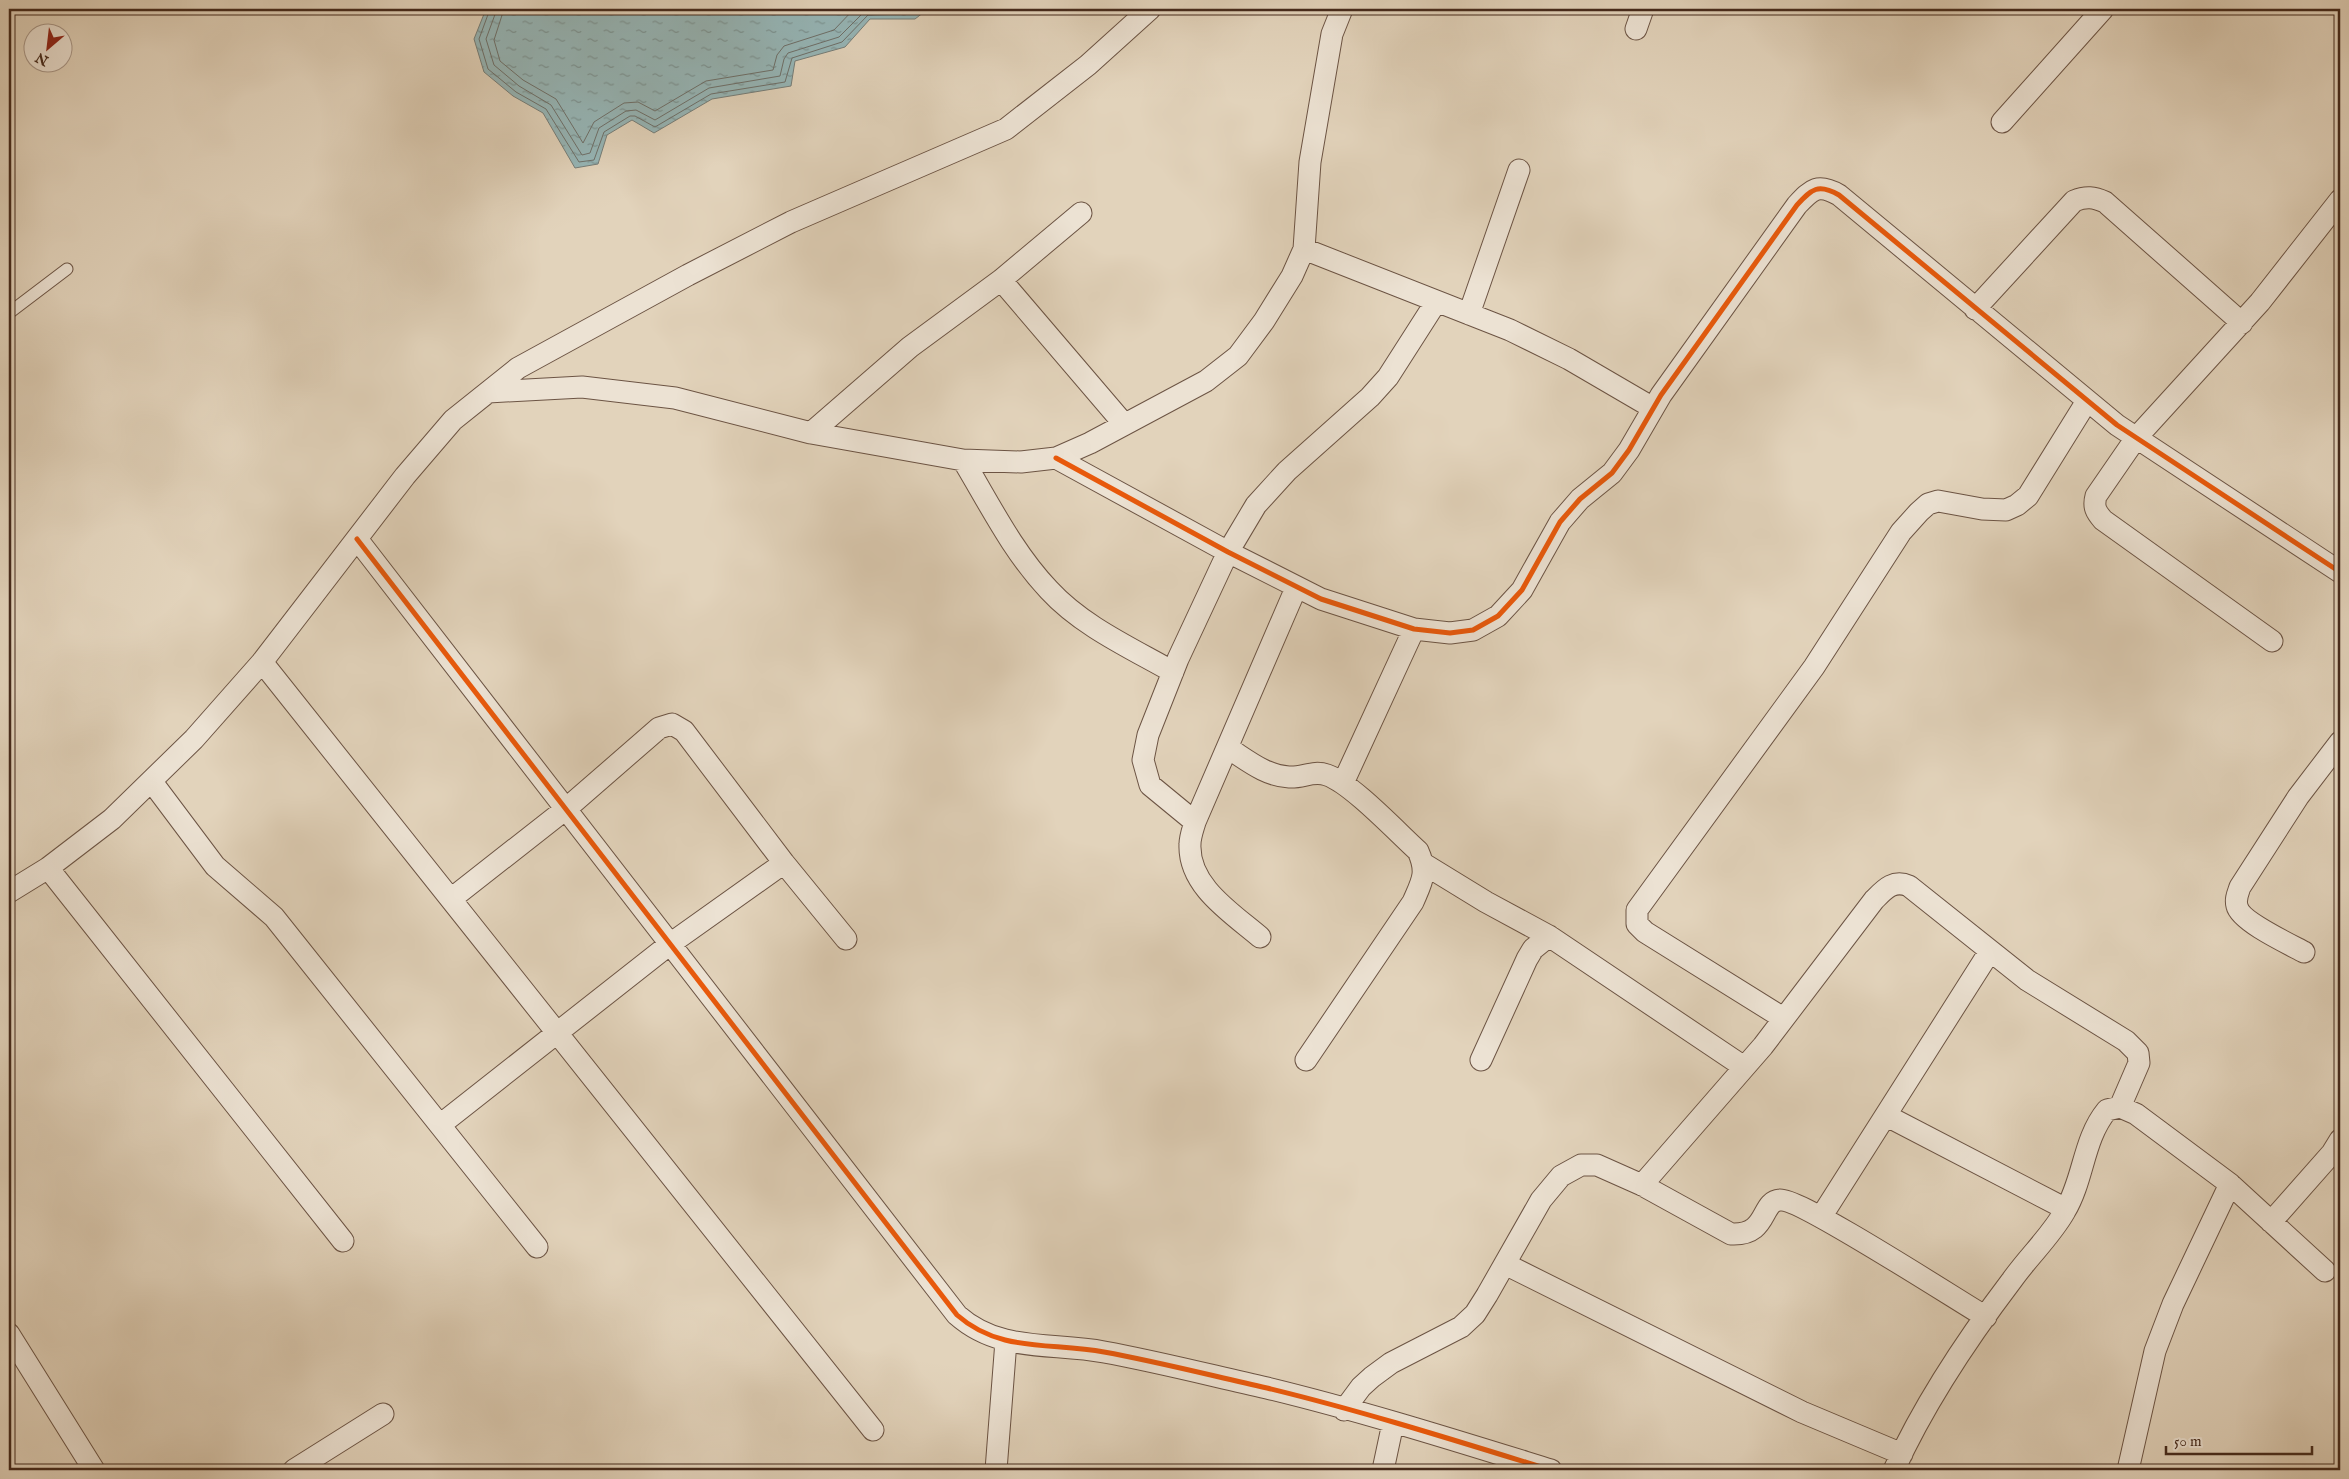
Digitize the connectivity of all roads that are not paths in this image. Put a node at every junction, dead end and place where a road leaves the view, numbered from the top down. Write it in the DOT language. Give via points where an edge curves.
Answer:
graph roads {
  1 [pos="1150,9"];
  2 [pos="1342,9"];
  3 [pos="1643,9"];
  4 [pos="2103,9"];
  5 [pos="1636,29"];
  6 [pos="2002,122"];
  7 [pos="1519,170"];
  8 [pos="2340,200"];
  9 [pos="1081,213"];
  10 [pos="1304,249"];
  11 [pos="67,269"];
  12 [pos="1001,280"];
  13 [pos="1436,302"];
  14 [pos="1975,309"];
  15 [pos="9,313"];
  16 [pos="1469,314"];
  17 [pos="2242,323"];
  18 [pos="488,392"];
  19 [pos="2087,401"];
  20 [pos="1653,408"];
  21 [pos="1124,424"];
  22 [pos="811,433"];
  23 [pos="2136,438"];
  24 [pos="1056,458"];
  25 [pos="963,460"];
  26 [pos="357,539"];
  27 [pos="1228,552"];
  28 [pos="2340,572"];
  29 [pos="1296,588"];
  30 [pos="1414,629"];
  31 [pos="2272,641"];
  32 [pos="262,662"];
  33 [pos="1173,672"];
  34 [pos="2340,742"];
  35 [pos="1228,748"];
  36 [pos="152,782"];
  37 [pos="1343,783"];
  38 [pos="567,808"];
  39 [pos="1195,822"];
  40 [pos="784,863"];
  41 [pos="1424,864"];
  42 [pos="48,868"];
  43 [pos="9,892"];
  44 [pos="451,899"];
  45 [pos="1549,936"];
  46 [pos="1260,937"];
  47 [pos="846,939"];
  48 [pos="670,944"];
  49 [pos="1990,950"];
  50 [pos="2304,952"];
  51 [pos="1782,1018"];
  52 [pos="557,1033"];
  53 [pos="1306,1060"];
  54 [pos="1481,1060"];
  55 [pos="1744,1067"];
  56 [pos="2120,1107"];
  57 [pos="1887,1116"];
  58 [pos="440,1125"];
  59 [pos="2340,1140"];
  60 [pos="2230,1184"];
  61 [pos="1642,1185"];
  62 [pos="2066,1209"];
  63 [pos="1821,1217"];
  64 [pos="2271,1222"];
  65 [pos="342,1241"];
  66 [pos="537,1247"];
  67 [pos="1505,1264"];
  68 [pos="2325,1271"];
  69 [pos="1986,1317"];
  70 [pos="9,1334"];
  71 [pos="1006,1341"];
  72 [pos="1344,1410"];
  73 [pos="383,1414"];
  74 [pos="1392,1423"];
  75 [pos="873,1430"];
  76 [pos="1898,1462"];
  77 [pos="94,1470"];
  78 [pos="294,1470"];
  79 [pos="996,1470"];
  80 [pos="1382,1470"];
  81 [pos="1551,1470"];
  82 [pos="2128,1470"];
  1 -- 18 [label="street" via="1088,65 1006,129 791,222 518,368"];
  2 -- 10 [label="street" via="1332,34 1310,162"];
  3 -- 5 [label="street"];
  4 -- 6 [label="street"];
  7 -- 16 [label="street"];
  8 -- 17 [label="street"];
  9 -- 12 [label="street"];
  10 -- 13 [label="street"];
  10 -- 21 [label="street" via="1274,306 1238,356 1206,381"];
  11 -- 15 [label="lane"];
  12 -- 21 [label="street"];
  12 -- 22 [label="street" via="910,348"];
  13 -- 16 [label="street"];
  13 -- 27 [label="street" via="1388,377 1287,471 1256,505"];
  14 -- 17 [label="street" via="2074,201 2094,197 2105,202"];
  14 -- 19 [label="street"];
  14 -- 20 [label="street" via="1839,194 1818,188 1809,192 1797,205"];
  16 -- 20 [label="street" via="1569,359"];
  17 -- 23 [label="street"];
  18 -- 22 [label="street" via="582,387 675,398"];
  18 -- 26 [label="street" via="453,420"];
  19 -- 23 [label="street"];
  19 -- 51 [label="street" via="2028,496 2017,505 2006,510 1982,509 1938,501 1928,504 1901,532 1814,667 1637,910 1636,924 1645,932"];
  20 -- 30 [label="street" via="1612,472 1580,499 1560,522 1522,590 1498,616 1473,630 1450,633"];
  21 -- 24 [label="street"];
  22 -- 25 [label="street"];
  23 -- 28 [label="street"];
  23 -- 31 [label="street" via="2096,496 2097,512 2103,520"];
  24 -- 25 [label="street" via="1021,462"];
  24 -- 27 [label="street"];
  25 -- 33 [label="street" via="1015,549 1050,591 1089,623"];
  26 -- 32 [label="street"];
  26 -- 38 [label="street"];
  27 -- 29 [label="street"];
  27 -- 33 [label="street"];
  29 -- 30 [label="street"];
  29 -- 35 [label="street"];
  30 -- 37 [label="street"];
  32 -- 36 [label="street"];
  32 -- 44 [label="street"];
  33 -- 39 [label="street" via="1148,735 1143,760 1150,785"];
  34 -- 50 [label="street" via="2298,797 2236,897 2237,907 2244,917"];
  35 -- 37 [label="street" via="1262,770 1292,778 1314,772"];
  35 -- 39 [label="street"];
  36 -- 42 [label="street" via="112,819"];
  36 -- 58 [label="street" via="215,866 274,917"];
  37 -- 41 [label="street" via="1418,851"];
  38 -- 40 [label="street" via="659,728 672,724 684,731"];
  38 -- 44 [label="street"];
  38 -- 48 [label="street"];
  39 -- 46 [label="street" via="1190,844 1198,877 1208,892"];
  40 -- 47 [label="street"];
  40 -- 48 [label="street"];
  41 -- 45 [label="street"];
  41 -- 53 [label="street" via="1424,878 1413,902"];
  42 -- 43 [label="street"];
  42 -- 65 [label="street"];
  44 -- 52 [label="street"];
  45 -- 54 [label="street" via="1533,949 1527,959"];
  45 -- 55 [label="street"];
  48 -- 52 [label="street"];
  48 -- 71 [label="street" via="957,1314 972,1328"];
  49 -- 51 [label="street" via="1909,886 1894,884 1874,900"];
  49 -- 56 [label="street" via="2027,980 2126,1042 2138,1053 2139,1063"];
  49 -- 57 [label="street"];
  51 -- 55 [label="street"];
  52 -- 58 [label="street"];
  52 -- 75 [label="street"];
  55 -- 61 [label="street"];
  56 -- 60 [label="street" via="2136,1114"];
  56 -- 62 [label="street" via="2107,1110 2097,1124"];
  57 -- 62 [label="street"];
  57 -- 63 [label="street"];
  58 -- 66 [label="street"];
  59 -- 64 [label="street"];
  60 -- 64 [label="street"];
  60 -- 82 [label="street" via="2173,1304 2155,1351"];
  61 -- 63 [label="street" via="1731,1234 1744,1235 1752,1231 1770,1204 1779,1200 1789,1201"];
  61 -- 67 [label="street" via="1597,1164 1581,1165 1561,1176 1541,1200"];
  62 -- 69 [label="street"];
  63 -- 69 [label="street"];
  64 -- 68 [label="street"];
  67 -- 72 [label="street" via="1483,1302 1461,1327 1391,1364 1361,1387"];
  67 -- 76 [label="street"];
  69 -- 76 [label="street" via="1936,1390"];
  70 -- 77 [label="street"];
  71 -- 72 [label="street" via="1103,1352 1268,1389"];
  71 -- 79 [label="street"];
  72 -- 74 [label="street"];
  73 -- 78 [label="street"];
  74 -- 80 [label="street"];
  74 -- 81 [label="street"];
}
